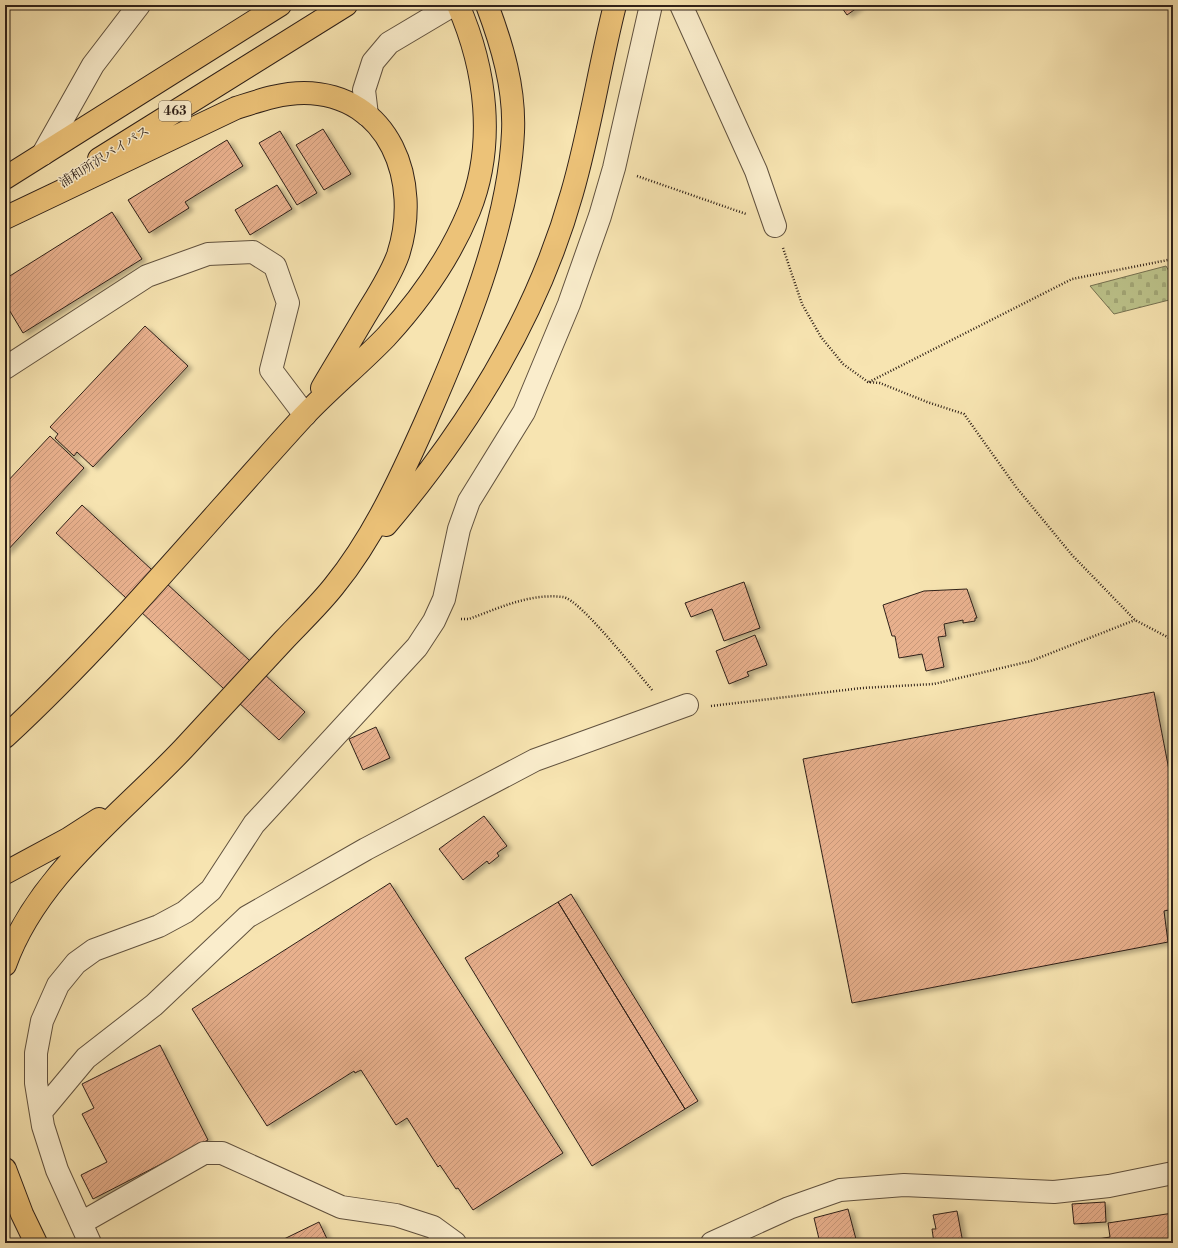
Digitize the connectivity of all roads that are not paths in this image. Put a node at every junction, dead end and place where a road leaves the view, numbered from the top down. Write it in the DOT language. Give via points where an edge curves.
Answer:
graph roads {
  1 [pos="139,5"];
  2 [pos="268,5"];
  3 [pos="280,5"];
  4 [pos="346,5"];
  5 [pos="458,5"];
  6 [pos="487,5"];
  7 [pos="651,5"];
  8 [pos="681,5"];
  9 [pos="614,6"];
  10 [pos="445,10"];
  11 [pos="203,53"];
  12 [pos="367,115"];
  13 [pos="43,154"];
  14 [pos="5,178"];
  15 [pos="5,218"];
  16 [pos="775,226"];
  17 [pos="5,368"];
  18 [pos="305,415"];
  19 [pos="334,586"];
  20 [pos="41,703"];
  21 [pos="686,705"];
  22 [pos="5,737"];
  23 [pos="5,744"];
  24 [pos="166,767"];
  25 [pos="5,873"];
  26 [pos="5,965"];
  27 [pos="41,1112"];
  28 [pos="5,1169"];
  29 [pos="1173,1174"];
  30 [pos="81,1223"];
  31 [pos="36,1243"];
  32 [pos="90,1243"];
  33 [pos="455,1243"];
  34 [pos="712,1243"];
  1 -- 13 [label="street" via="93,65"];
  2 -- 11 [label="highway"];
  3 -- 11 [label="highway, 463"];
  4 -- 15 [label="highway, 浦和所沢バイパス / 463"];
  5 -- 18 [label="highway" via="474,49 482,81 485,113 481,170 470,209 456,240 414,303 386,337"];
  6 -- 19 [label="highway" via="506,64 512,95 510,167 502,206 487,261 436,398 386,505 364,543"];
  7 -- 27 [label="street" via="614,168 600,216 569,304 524,412 469,501 459,529 444,599 434,621 417,647 254,824 211,890 185,912 159,926 94,950 76,963 58,985 42,1021 36,1053 36,1083"];
  8 -- 16 [label="street" via="756,171"];
  9 -- 19 [label="highway" via="585,146 572,195 541,284 495,374 467,420 398,511"];
  10 -- 12 [label="street" via="389,43 373,62 364,90"];
  11 -- 13 [label="highway, 463"];
  12 -- 15 [label="highway" via="348,103 327,96 304,93 274,95 236,108 194,127"];
  12 -- 18 [label="highway" via="383,131 404,176 407,200 405,229 398,255 386,282"];
  13 -- 14 [label="highway, 463"];
  17 -- 18 [label="street" via="147,276 208,254 253,252 275,266 288,304 271,370"];
  18 -- 20 [label="highway" via="147,591"];
  19 -- 24 [label="highway"];
  20 -- 22 [label="highway"];
  20 -- 23 [label="highway"];
  21 -- 27 [label="street" via="535,760 366,849 247,917 154,1005 86,1058"];
  24 -- 25 [label="highway" via="99,819"];
  24 -- 26 [label="highway" via="56,878 22,930"];
  27 -- 30 [label="street" via="57,1170"];
  28 -- 31 [label="highway"];
  29 -- 34 [label="street" via="1109,1186 1054,1192 904,1185 840,1190 789,1208"];
  30 -- 32 [label="street"];
  30 -- 33 [label="street" via="204,1152 222,1153 341,1207 396,1215 432,1227"];
}
